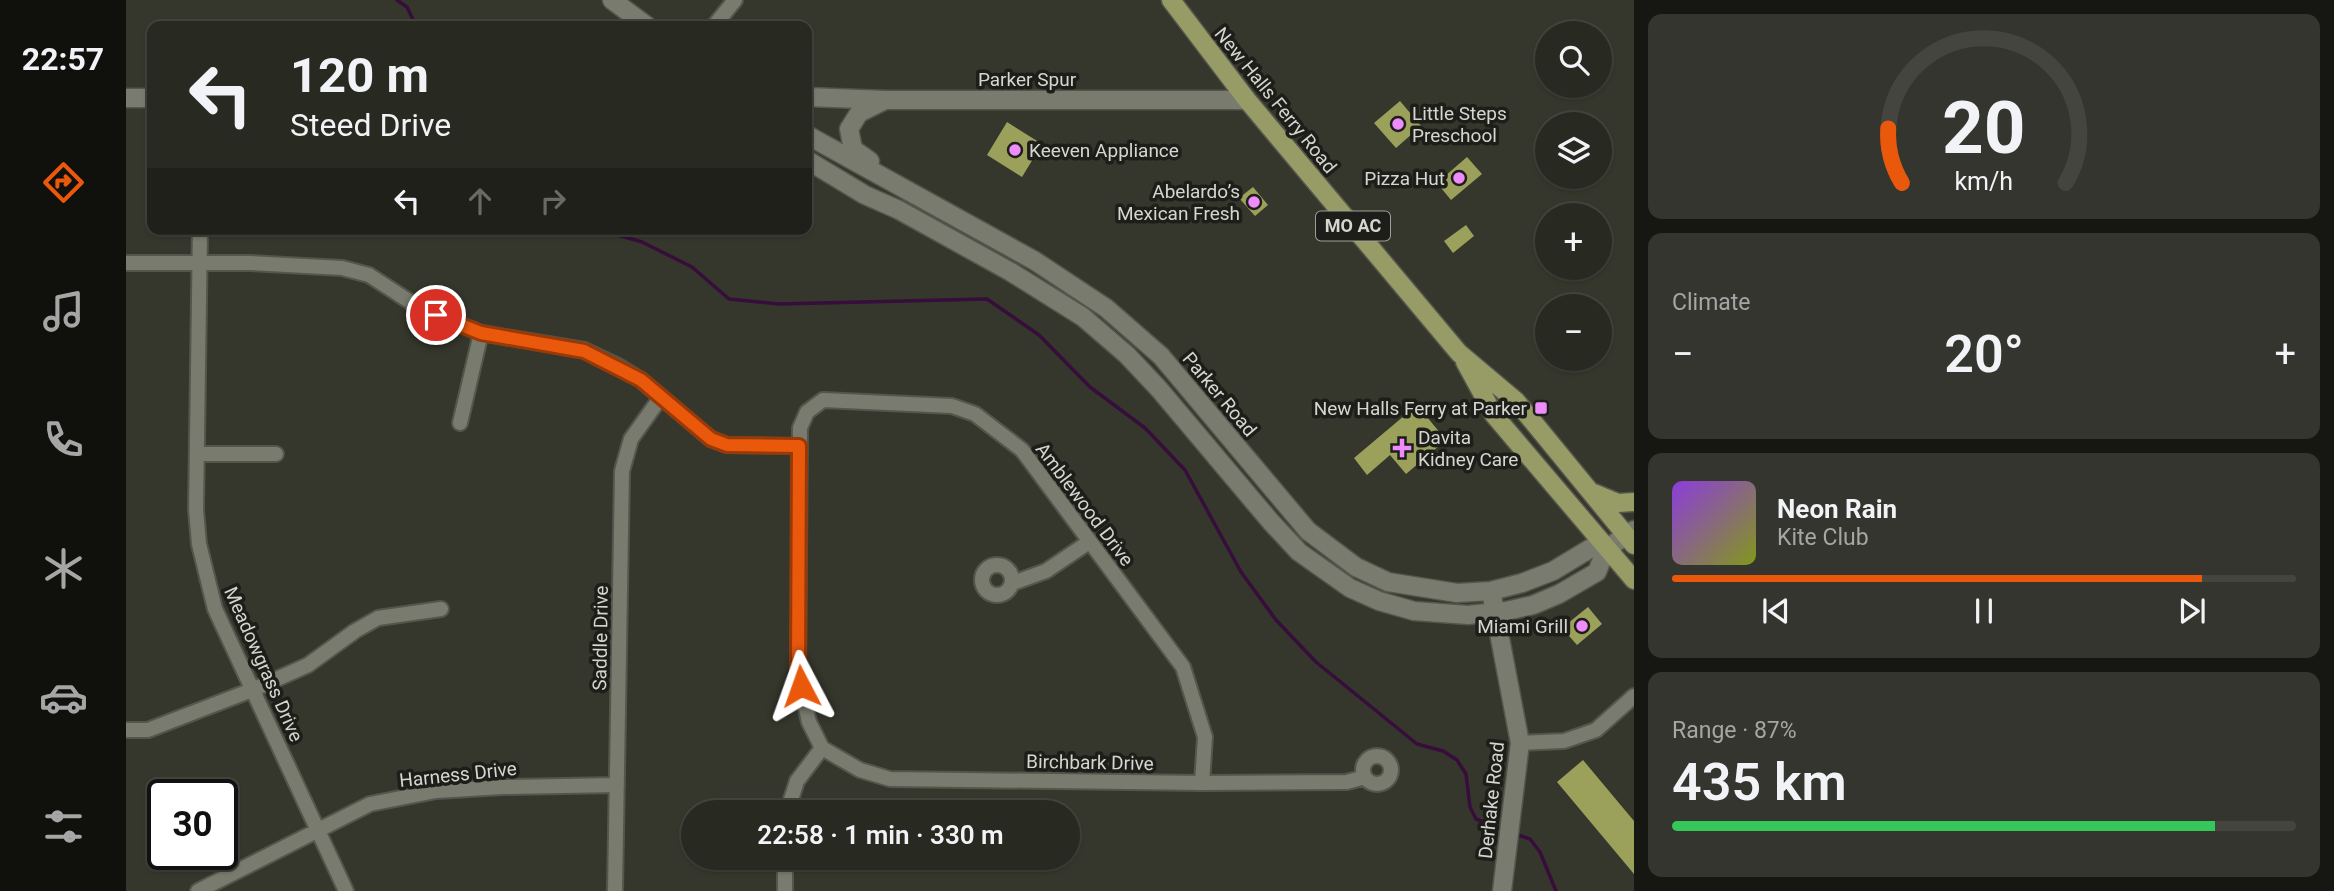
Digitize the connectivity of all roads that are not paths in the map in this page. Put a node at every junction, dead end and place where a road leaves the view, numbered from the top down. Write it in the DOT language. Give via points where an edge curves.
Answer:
graph roads {
  1 [pos="612,0"];
  2 [pos="735,0"];
  3 [pos="1171,0"];
  4 [pos="640,21"];
  5 [pos="718,21"];
  6 [pos="812,97"];
  7 [pos="126,98"];
  8 [pos="147,98"];
  9 [pos="885,100"];
  10 [pos="1247,100"];
  11 [pos="812,138"];
  12 [pos="812,165"];
  13 [pos="930,203"];
  14 [pos="200,235"];
  15 [pos="126,263"];
  16 [pos="198,264"];
  17 [pos="481,333"];
  18 [pos="1460,353"];
  19 [pos="661,397"];
  20 [pos="460,423"];
  21 [pos="799,446"];
  22 [pos="198,454"];
  23 [pos="276,454"];
  24 [pos="1591,492"];
  25 [pos="1634,502"];
  26 [pos="1631,537"];
  27 [pos="1089,542"];
  28 [pos="1606,549"];
  29 [pos="1634,580"];
  30 [pos="1013,583"];
  31 [pos="1491,591"];
  32 [pos="441,609"];
  33 [pos="1494,613"];
  34 [pos="252,690"];
  35 [pos="1634,696"];
  36 [pos="126,730"];
  37 [pos="1520,743"];
  38 [pos="822,748"];
  39 [pos="1365,777"];
  40 [pos="1202,783"];
  41 [pos="617,785"];
  42 [pos="791,800"];
  43 [pos="318,829"];
  44 [pos="785,870"];
  45 [pos="198,891"];
  46 [pos="346,891"];
  47 [pos="615,891"];
  48 [pos="785,891"];
  49 [pos="1502,891"];
  1 -- 4 [label="main road"];
  2 -- 5 [label="street"];
  3 -- 10 [label="main road, New Halls Ferry Road / MO AC"];
  6 -- 9 [label="main road, Parker Spur"];
  7 -- 8 [label="main road"];
  9 -- 10 [label="main road, Parker Spur"];
  9 -- 13 [label="main road" via="859,113 849,129 853,149"];
  10 -- 18 [label="main road, New Halls Ferry Road / MO AC"];
  11 -- 13 [label="main road, Parker Road"];
  12 -- 33 [label="main road, Parker Road" via="1011,272 1083,317 1160,388 1270,522 1316,566 1350,588 1414,611"];
  13 -- 31 [label="main road, Parker Road" via="1035,261 1107,308 1161,356 1308,531 1331,550 1388,582 1457,593"];
  14 -- 16 [label="street, Meadowgrass Drive"];
  15 -- 16 [label="street"];
  16 -- 17 [label="street" via="342,268 369,275 418,307"];
  16 -- 22 [label="street, Meadowgrass Drive"];
  17 -- 19 [label="street" via="584,351 630,373"];
  17 -- 20 [label="street"];
  18 -- 24 [label="main road, New Halls Ferry Road / MO AC" via="1516,401"];
  18 -- 28 [label="main road, New Halls Ferry Road / MO AC" via="1494,415"];
  19 -- 21 [label="street" via="711,439 727,445"];
  19 -- 41 [label="street, Saddle Drive" via="631,439 622,471"];
  21 -- 27 [label="street, Amblewood Drive" via="807,412 823,400 952,406 975,414 1022,450"];
  21 -- 38 [label="street, Amblewood Drive" via="798,672 809,722"];
  22 -- 23 [label="street"];
  22 -- 34 [label="street, Meadowgrass Drive" via="199,544 215,609"];
  24 -- 25 [label="main road" via="1618,503"];
  24 -- 26 [label="main road, New Halls Ferry Road / MO AC"];
  26 -- 28 [label="main road, Parker Road"];
  27 -- 30 [label="street" via="1046,571"];
  27 -- 40 [label="street, Amblewood Drive" via="1183,667 1205,737"];
  28 -- 29 [label="main road, New Halls Ferry Road / MO AC"];
  28 -- 31 [label="main road, Parker Road" via="1591,548 1537,579"];
  28 -- 33 [label="main road, Parker Road" via="1597,572 1581,582 1533,605"];
  31 -- 33 [label="main road, Derhake Road"];
  32 -- 34 [label="street" via="378,618 308,665"];
  33 -- 37 [label="main road, Derhake Road"];
  34 -- 36 [label="street" via="148,730"];
  34 -- 43 [label="street, Meadowgrass Drive"];
  35 -- 37 [label="street" via="1596,730 1564,741"];
  37 -- 49 [label="main road, Derhake Road"];
  38 -- 40 [label="street, Birchbark Drive" via="860,770 890,779"];
  38 -- 42 [label="street" via="797,781"];
  39 -- 40 [label="street, Birchbark Drive" via="1347,782"];
  41 -- 43 [label="street, Harness Drive" via="436,791 370,804"];
  41 -- 47 [label="street, Saddle Drive"];
  43 -- 45 [label="street, Harness Drive"];
  43 -- 46 [label="street, Meadowgrass Drive"];
  44 -- 48 [label="street"];
}
